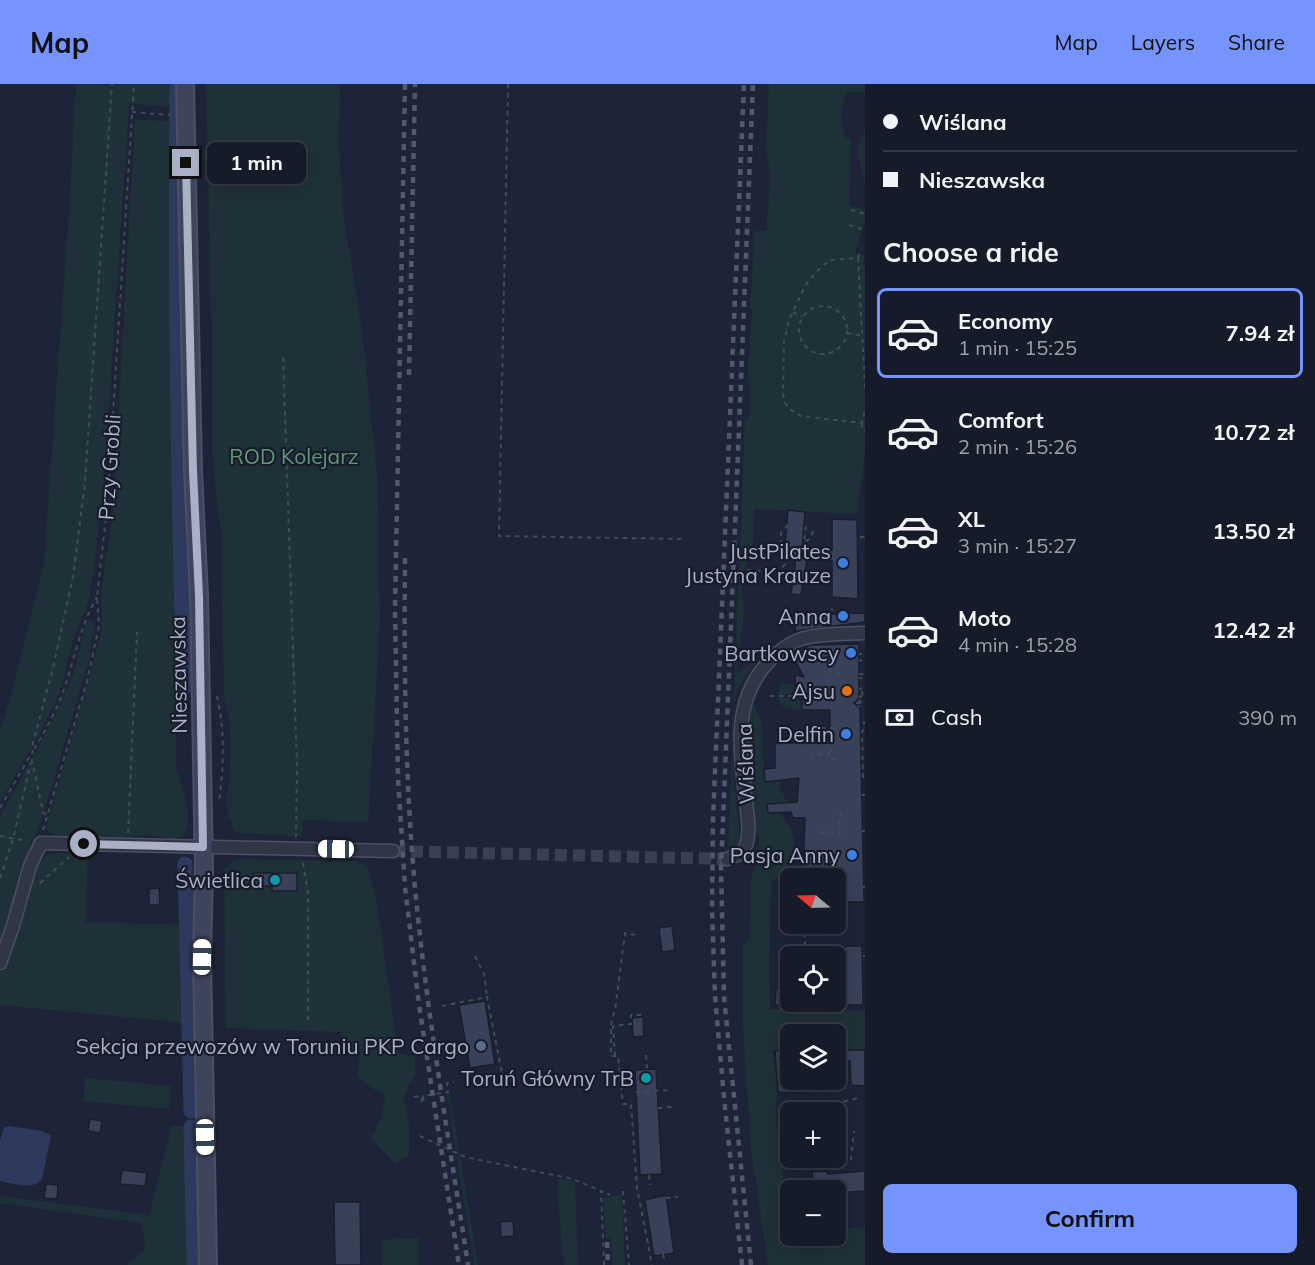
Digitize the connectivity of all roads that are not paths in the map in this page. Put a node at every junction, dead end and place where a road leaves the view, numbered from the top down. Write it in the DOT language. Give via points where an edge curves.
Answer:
graph roads {
  1 [pos="185,84"];
  2 [pos="865,633"];
  3 [pos="203,847"];
  4 [pos="393,851"];
  5 [pos="728,859"];
  6 [pos="0,963"];
  7 [pos="207,1265"];
  1 -- 3 [label="main road, Nieszawska"];
  2 -- 5 [label="street, Wiślana" via="798,640 772,658 752,684 743,711 741,742 748,838 742,853"];
  3 -- 4 [label="street"];
  3 -- 6 [label="street" via="41,843"];
  3 -- 7 [label="main road, Nieszawska"];
}
